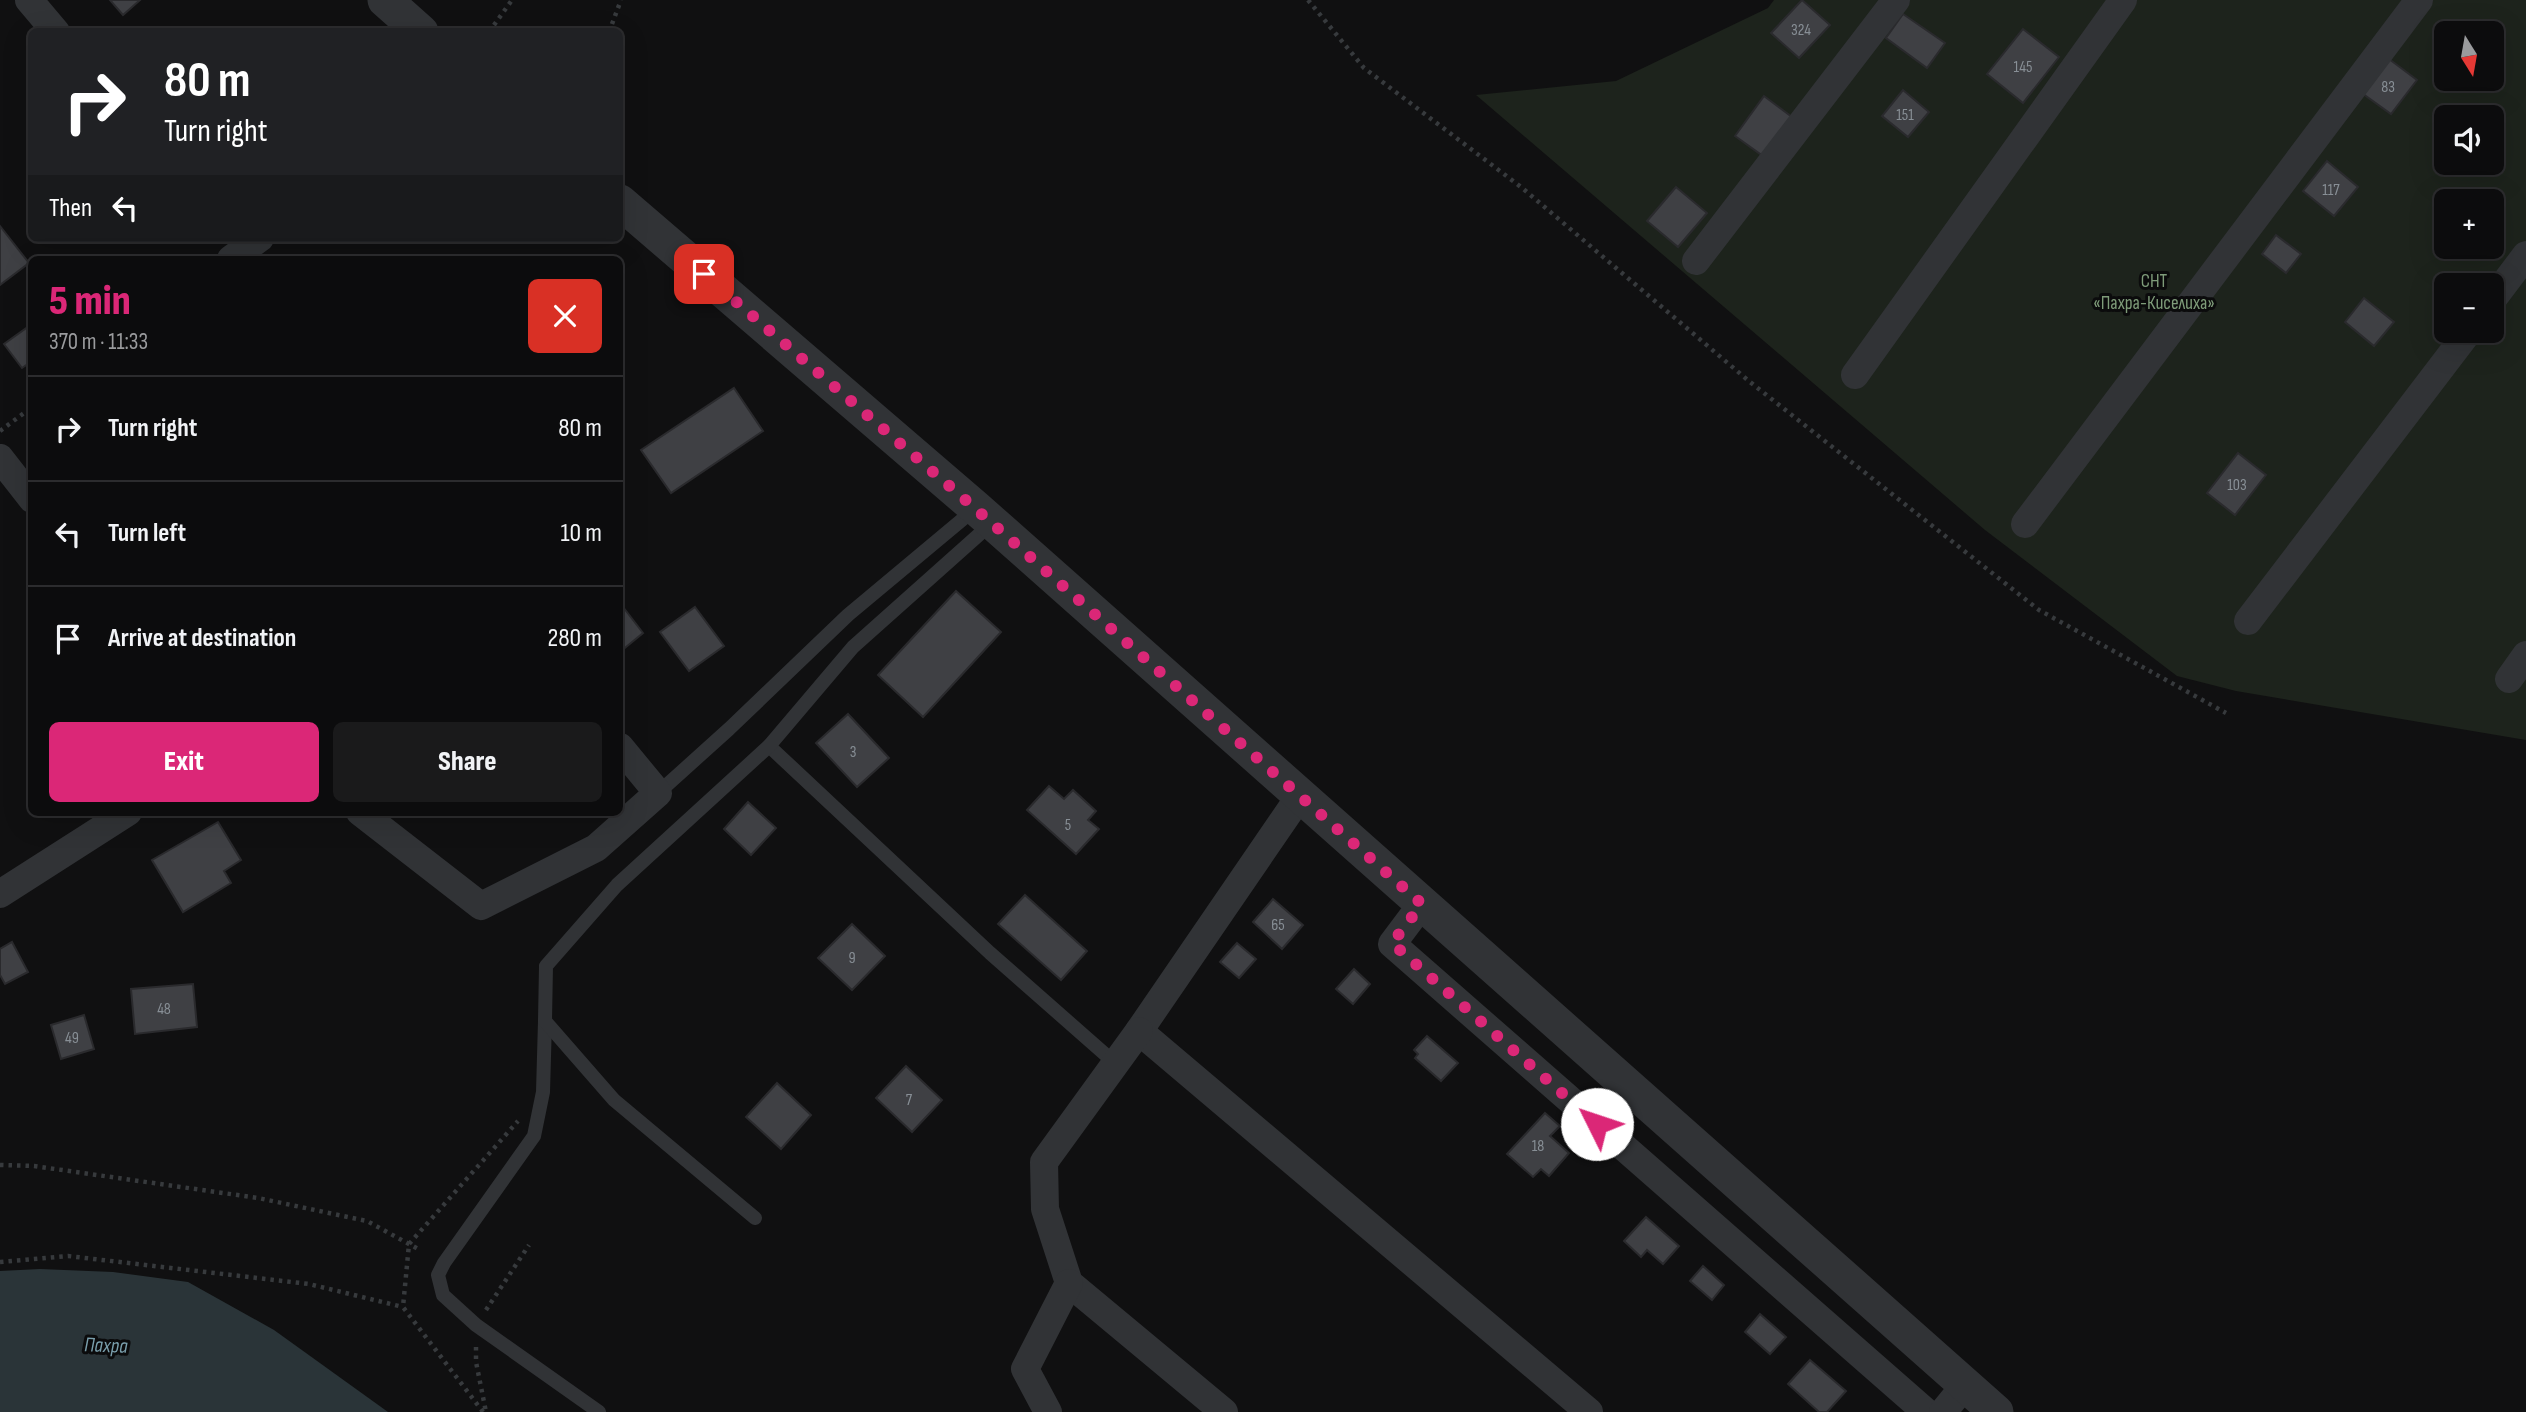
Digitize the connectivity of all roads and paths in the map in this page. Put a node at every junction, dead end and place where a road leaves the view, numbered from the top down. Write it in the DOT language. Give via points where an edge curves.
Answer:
graph roads {
  1 [pos="29,0"];
  2 [pos="385,0"];
  3 [pos="512,0"];
  4 [pos="621,0"];
  5 [pos="1308,0"];
  6 [pos="1896,0"];
  7 [pos="2123,0"];
  8 [pos="2419,0"];
  9 [pos="54,28"];
  10 [pos="416,28"];
  11 [pos="492,28"];
  12 [pos="610,28"];
  13 [pos="623,205"];
  14 [pos="2526,256"];
  15 [pos="1696,261"];
  16 [pos="2504,284"];
  17 [pos="2460,343"];
  18 [pos="1855,375"];
  19 [pos="28,410"];
  20 [pos="0,431"];
  21 [pos="0,458"];
  22 [pos="28,494"];
  23 [pos="984,516"];
  24 [pos="2025,524"];
  25 [pos="2248,621"];
  26 [pos="2526,655"];
  27 [pos="2509,678"];
  28 [pos="2226,713"];
  29 [pos="769,746"];
  30 [pos="623,751"];
  31 [pos="658,793"];
  32 [pos="1300,796"];
  33 [pos="122,816"];
  34 [pos="365,816"];
  35 [pos="0,894"];
  36 [pos="1422,904"];
  37 [pos="545,1021"];
  38 [pos="1139,1031"];
  39 [pos="1115,1063"];
  40 [pos="0,1165"];
  41 [pos="755,1218"];
  42 [pos="420,1250"];
  43 [pos="0,1262"];
  44 [pos="1069,1283"];
  45 [pos="402,1307"];
  46 [pos="1965,1385"];
  47 [pos="599,1412"];
  48 [pos="1048,1412"];
  49 [pos="1224,1412"];
  50 [pos="1589,1412"];
  51 [pos="1926,1412"];
  52 [pos="1943,1412"];
  53 [pos="1996,1412"];
  1 -- 9 [label="street"];
  2 -- 10 [label="street"];
  3 -- 11 [label="path"];
  4 -- 12 [label="path"];
  5 -- 28 [label="path" via="1364,68 1521,187 1750,382 2039,610"];
  6 -- 15 [label="street"];
  7 -- 18 [label="street"];
  8 -- 24 [label="street"];
  13 -- 23 [label="street"];
  14 -- 16 [label="street"];
  17 -- 25 [label="street"];
  19 -- 20 [label="path"];
  21 -- 22 [label="street"];
  23 -- 29 [label="lane" via="853,648"];
  23 -- 31 [label="lane" via="848,615"];
  23 -- 32 [label="street"];
  26 -- 27 [label="street"];
  29 -- 37 [label="lane" via="617,885 546,966"];
  29 -- 39 [label="lane"];
  30 -- 31 [label="street"];
  31 -- 34 [label="street" via="596,848 481,906"];
  32 -- 36 [label="street"];
  32 -- 38 [label="street"];
  33 -- 35 [label="street"];
  36 -- 46 [label="street"];
  36 -- 51 [label="street" via="1392,943"];
  37 -- 41 [label="lane" via="614,1100"];
  37 -- 47 [label="lane" via="543,1092 534,1136 438,1275 443,1294 476,1325"];
  38 -- 39 [label="street"];
  38 -- 50 [label="street"];
  39 -- 44 [label="street" via="1044,1162 1045,1209"];
  40 -- 42 [label="path" via="258,1198 366,1221"];
  43 -- 45 [label="path" via="68,1256 309,1284"];
  44 -- 48 [label="street" via="1025,1369"];
  44 -- 49 [label="street"];
  46 -- 52 [label="street"];
  46 -- 53 [label="street"];
}
